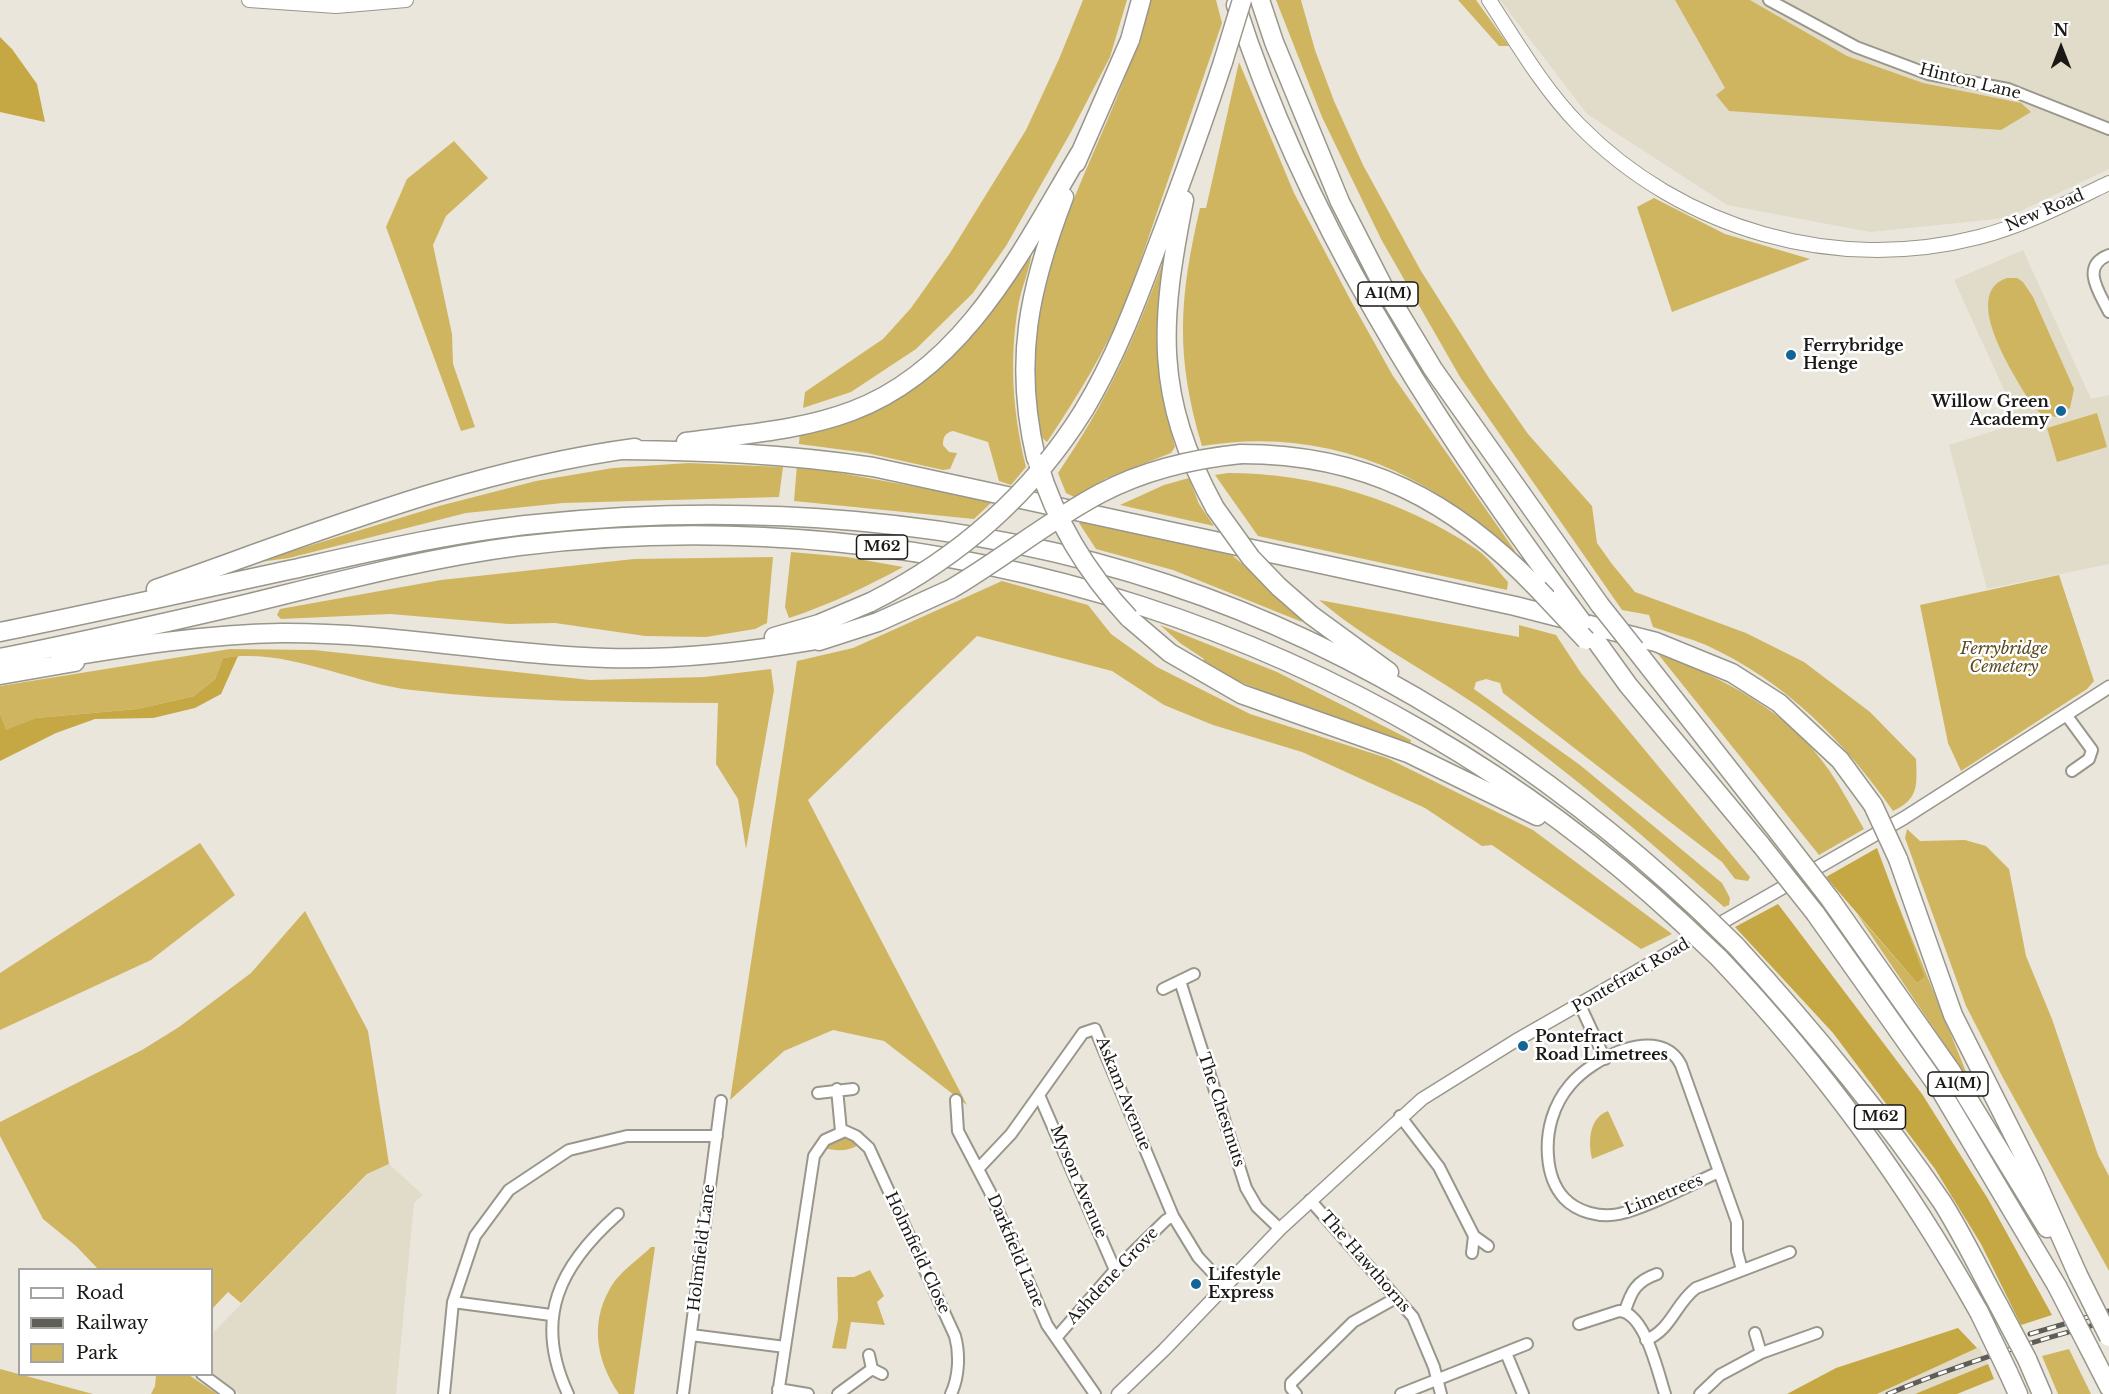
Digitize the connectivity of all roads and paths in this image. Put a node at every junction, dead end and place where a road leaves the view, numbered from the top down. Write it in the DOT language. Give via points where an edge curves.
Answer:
graph roads {
  1 [pos="249,0"];
  2 [pos="406,0"];
  3 [pos="1141,0"];
  4 [pos="1235,0"];
  5 [pos="1242,0"];
  6 [pos="1260,0"];
  7 [pos="1490,0"];
  8 [pos="1769,0"];
  9 [pos="2109,129"];
  10 [pos="1194,148"];
  11 [pos="1080,153"];
  12 [pos="2109,183"];
  13 [pos="2109,255"];
  14 [pos="2109,312"];
  15 [pos="623,450"];
  16 [pos="75,617"];
  17 [pos="0,632"];
  18 [pos="370,638"];
  19 [pos="828,638"];
  20 [pos="1592,641"];
  21 [pos="135,647"];
  22 [pos="655,657"];
  23 [pos="0,658"];
  24 [pos="0,667"];
  25 [pos="0,675"];
  26 [pos="2109,687"];
  27 [pos="2067,716"];
  28 [pos="1477,737"];
  29 [pos="2072,771"];
  30 [pos="1606,856"];
  31 [pos="1194,974"];
  32 [pos="1180,981"];
  33 [pos="1162,989"];
  34 [pos="1580,1005"];
  35 [pos="1605,1059"];
  36 [pos="837,1089"];
  37 [pos="853,1089"];
  38 [pos="818,1093"];
  39 [pos="1039,1095"];
  40 [pos="956,1100"];
  41 [pos="721,1101"];
  42 [pos="1400,1116"];
  43 [pos="841,1131"];
  44 [pos="717,1136"];
  45 [pos="978,1169"];
  46 [pos="1719,1172"];
  47 [pos="1310,1200"];
  48 [pos="618,1214"];
  49 [pos="1173,1216"];
  50 [pos="1280,1229"];
  51 [pos="1474,1236"];
  52 [pos="1488,1245"];
  53 [pos="1790,1252"];
  54 [pos="1472,1253"];
  55 [pos="1115,1270"];
  56 [pos="1742,1270"];
  57 [pos="1657,1274"];
  58 [pos="2078,1275"];
  59 [pos="1226,1287"];
  60 [pos="1396,1298"];
  61 [pos="453,1302"];
  62 [pos="1625,1311"];
  63 [pos="551,1315"];
  64 [pos="1579,1324"];
  65 [pos="1755,1333"];
  66 [pos="1817,1333"];
  67 [pos="691,1335"];
  68 [pos="2109,1337"];
  69 [pos="1056,1338"];
  70 [pos="1646,1340"];
  71 [pos="1527,1344"];
  72 [pos="785,1347"];
  73 [pos="1506,1353"];
  74 [pos="1761,1353"];
  75 [pos="869,1355"];
  76 [pos="205,1376"];
  77 [pos="1438,1380"];
  78 [pos="2109,1387"];
  79 [pos="778,1392"];
  80 [pos="229,1394"];
  81 [pos="444,1394"];
  82 [pos="568,1394"];
  83 [pos="683,1394"];
  84 [pos="808,1394"];
  85 [pos="838,1394"];
  86 [pos="951,1394"];
  87 [pos="1095,1394"];
  88 [pos="1118,1394"];
  89 [pos="1296,1394"];
  90 [pos="1401,1394"];
  91 [pos="1441,1394"];
  92 [pos="1523,1394"];
  93 [pos="1665,1394"];
  94 [pos="1700,1394"];
  95 [pos="2018,1394"];
  96 [pos="2042,1394"];
  1 -- 2 [label="main road" via="336,6"];
  3 -- 11 [label="highway" via="1130,40"];
  4 -- 20 [label="highway, A1(M), bridge" via="1254,61 1324,217 1370,305 1418,384"];
  5 -- 10 [label="highway, bridge"];
  6 -- 58 [label="highway, A1(M), bridge" via="1340,202 1383,286 1433,369 1600,604 1830,899 1951,1071"];
  7 -- 12 [label="main road, New Road" via="1546,87 1578,124 1633,172 1695,209 1764,235 1835,248 1908,249 1980,237 2034,218"];
  8 -- 9 [label="street, Hinton Lane" via="1856,47 1928,74 2008,89"];
  10 -- 22 [label="highway, bridge" via="1132,314 1104,374 1042,470 992,522 934,567 871,602 819,624 775,637"];
  10 -- 28 [label="highway, bridge" via="1168,289 1166,355 1171,394 1197,476 1244,550 1279,587"];
  11 -- 15 [label="highway" via="988,301 938,356 889,395 796,428"];
  11 -- 30 [label="highway, bridge" via="1050,231 1028,313 1024,386 1036,458 1052,502 1072,544 1098,583 1129,618 1170,653 1216,682 1266,704 1408,753 1530,812"];
  13 -- 14 [label="street" via="2099,259 2093,268 2093,279"];
  15 -- 16 [label="highway" via="535,465 449,488"];
  15 -- 58 [label="highway, bridge" via="745,452 873,467 1515,606 1656,642 1723,669 1779,703 1840,760 1873,805 1898,859 1953,1015 2033,1174"];
  16 -- 17 [label="highway, M62"];
  16 -- 28 [label="highway, M62" via="386,548 533,524 636,516 738,515 825,520 926,530 1024,546 1170,584 1236,609 1363,668"];
  18 -- 19 [label="highway" via="551,662 630,668 741,658"];
  18 -- 21 [label="highway" via="271,634"];
  18 -- 22 [label="highway" via="587,657"];
  19 -- 20 [label="highway, bridge" via="878,622 951,589 1119,484 1179,464 1240,454 1341,464 1404,487 1461,522 1506,558"];
  19 -- 22 [label="highway" via="743,652"];
  20 -- 78 [label="highway, A1(M), bridge" via="1815,914 1941,1091 2057,1286"];
  21 -- 24 [label="highway"];
  21 -- 25 [label="highway"];
  23 -- 30 [label="highway, M62" via="153,626 378,571 495,549 677,535 768,536 860,544 973,561 1064,582 1159,610 1257,647 1350,690 1432,735 1514,788"];
  26 -- 27 [label="street, Pontefract Road"];
  27 -- 29 [label="street" via="2091,750 2089,759"];
  27 -- 34 [label="street, Pontefract Road" via="1904,818"];
  28 -- 96 [label="highway, M62, bridge" via="1578,807 1648,863 1736,946 1808,1025 1943,1204 2028,1359"];
  30 -- 95 [label="highway, M62, bridge" via="1719,958 1791,1036 1870,1136 1945,1250"];
  31 -- 32 [label="street"];
  32 -- 33 [label="street"];
  32 -- 50 [label="street, The Chestnuts" via="1246,1188 1257,1207"];
  34 -- 35 [label="street"];
  34 -- 42 [label="street, Pontefract Road" via="1444,1084"];
  35 -- 46 [label="street, Limetrees" via="1648,1043 1677,1056"];
  35 -- 46 [label="street, Limetrees" via="1570,1084 1552,1116 1548,1161 1554,1184 1566,1201 1584,1211 1618,1214"];
  36 -- 37 [label="street"];
  36 -- 38 [label="street"];
  36 -- 43 [label="street"];
  39 -- 45 [label="street, Askam Avenue" via="1011,1134"];
  39 -- 49 [label="street, Askam Avenue" via="1083,1033 1095,1029"];
  39 -- 55 [label="street, Myson Avenue"];
  40 -- 45 [label="street, Darkfield Lane" via="958,1131"];
  41 -- 44 [label="street, Holmfield Lane"];
  42 -- 47 [label="street, Pontefract Road"];
  42 -- 51 [label="street" via="1439,1167"];
  43 -- 72 [label="street" via="825,1140 814,1156"];
  43 -- 86 [label="street, Holmfield Close" via="849,1131 869,1148 955,1336 958,1357"];
  44 -- 61 [label="street" via="627,1136 569,1150 509,1190 475,1236"];
  44 -- 67 [label="street, Holmfield Lane"];
  45 -- 69 [label="street, Darkfield Lane"];
  46 -- 56 [label="street, Limetrees" via="1739,1233 1737,1251"];
  47 -- 50 [label="street, Pontefract Road"];
  47 -- 60 [label="street, The Hawthorns"];
  48 -- 63 [label="street" via="574,1260"];
  49 -- 55 [label="street, Ashdene Grove"];
  49 -- 59 [label="street, Askam Avenue" via="1198,1257"];
  50 -- 59 [label="street, Pontefract Road"];
  51 -- 52 [label="street"];
  51 -- 54 [label="street"];
  53 -- 56 [label="street"];
  55 -- 69 [label="street, Ashdene Grove"];
  56 -- 70 [label="street" via="1695,1288 1659,1335"];
  57 -- 62 [label="street" via="1632,1289"];
  58 -- 68 [label="highway, A1(M), bridge"];
  59 -- 88 [label="street, Pontefract Road"];
  60 -- 77 [label="street, The Hawthorns" via="1413,1317"];
  60 -- 89 [label="street" via="1353,1322 1291,1383"];
  61 -- 63 [label="street"];
  61 -- 81 [label="street"];
  62 -- 64 [label="street"];
  62 -- 70 [label="street" via="1640,1324"];
  63 -- 82 [label="street" via="556,1359"];
  65 -- 74 [label="street"];
  66 -- 74 [label="street"];
  67 -- 72 [label="street"];
  67 -- 83 [label="street, Holmfield Lane"];
  69 -- 87 [label="street, Darkfield Lane"];
  70 -- 93 [label="street"];
  71 -- 73 [label="street"];
  72 -- 79 [label="street"];
  73 -- 77 [label="street"];
  73 -- 92 [label="street"];
  74 -- 94 [label="street" via="1720,1375"];
  75 -- 85 [label="street" via="877,1371"];
  76 -- 80 [label="street"];
  77 -- 90 [label="street"];
  77 -- 91 [label="street, The Hawthorns"];
  79 -- 84 [label="street"];
}
